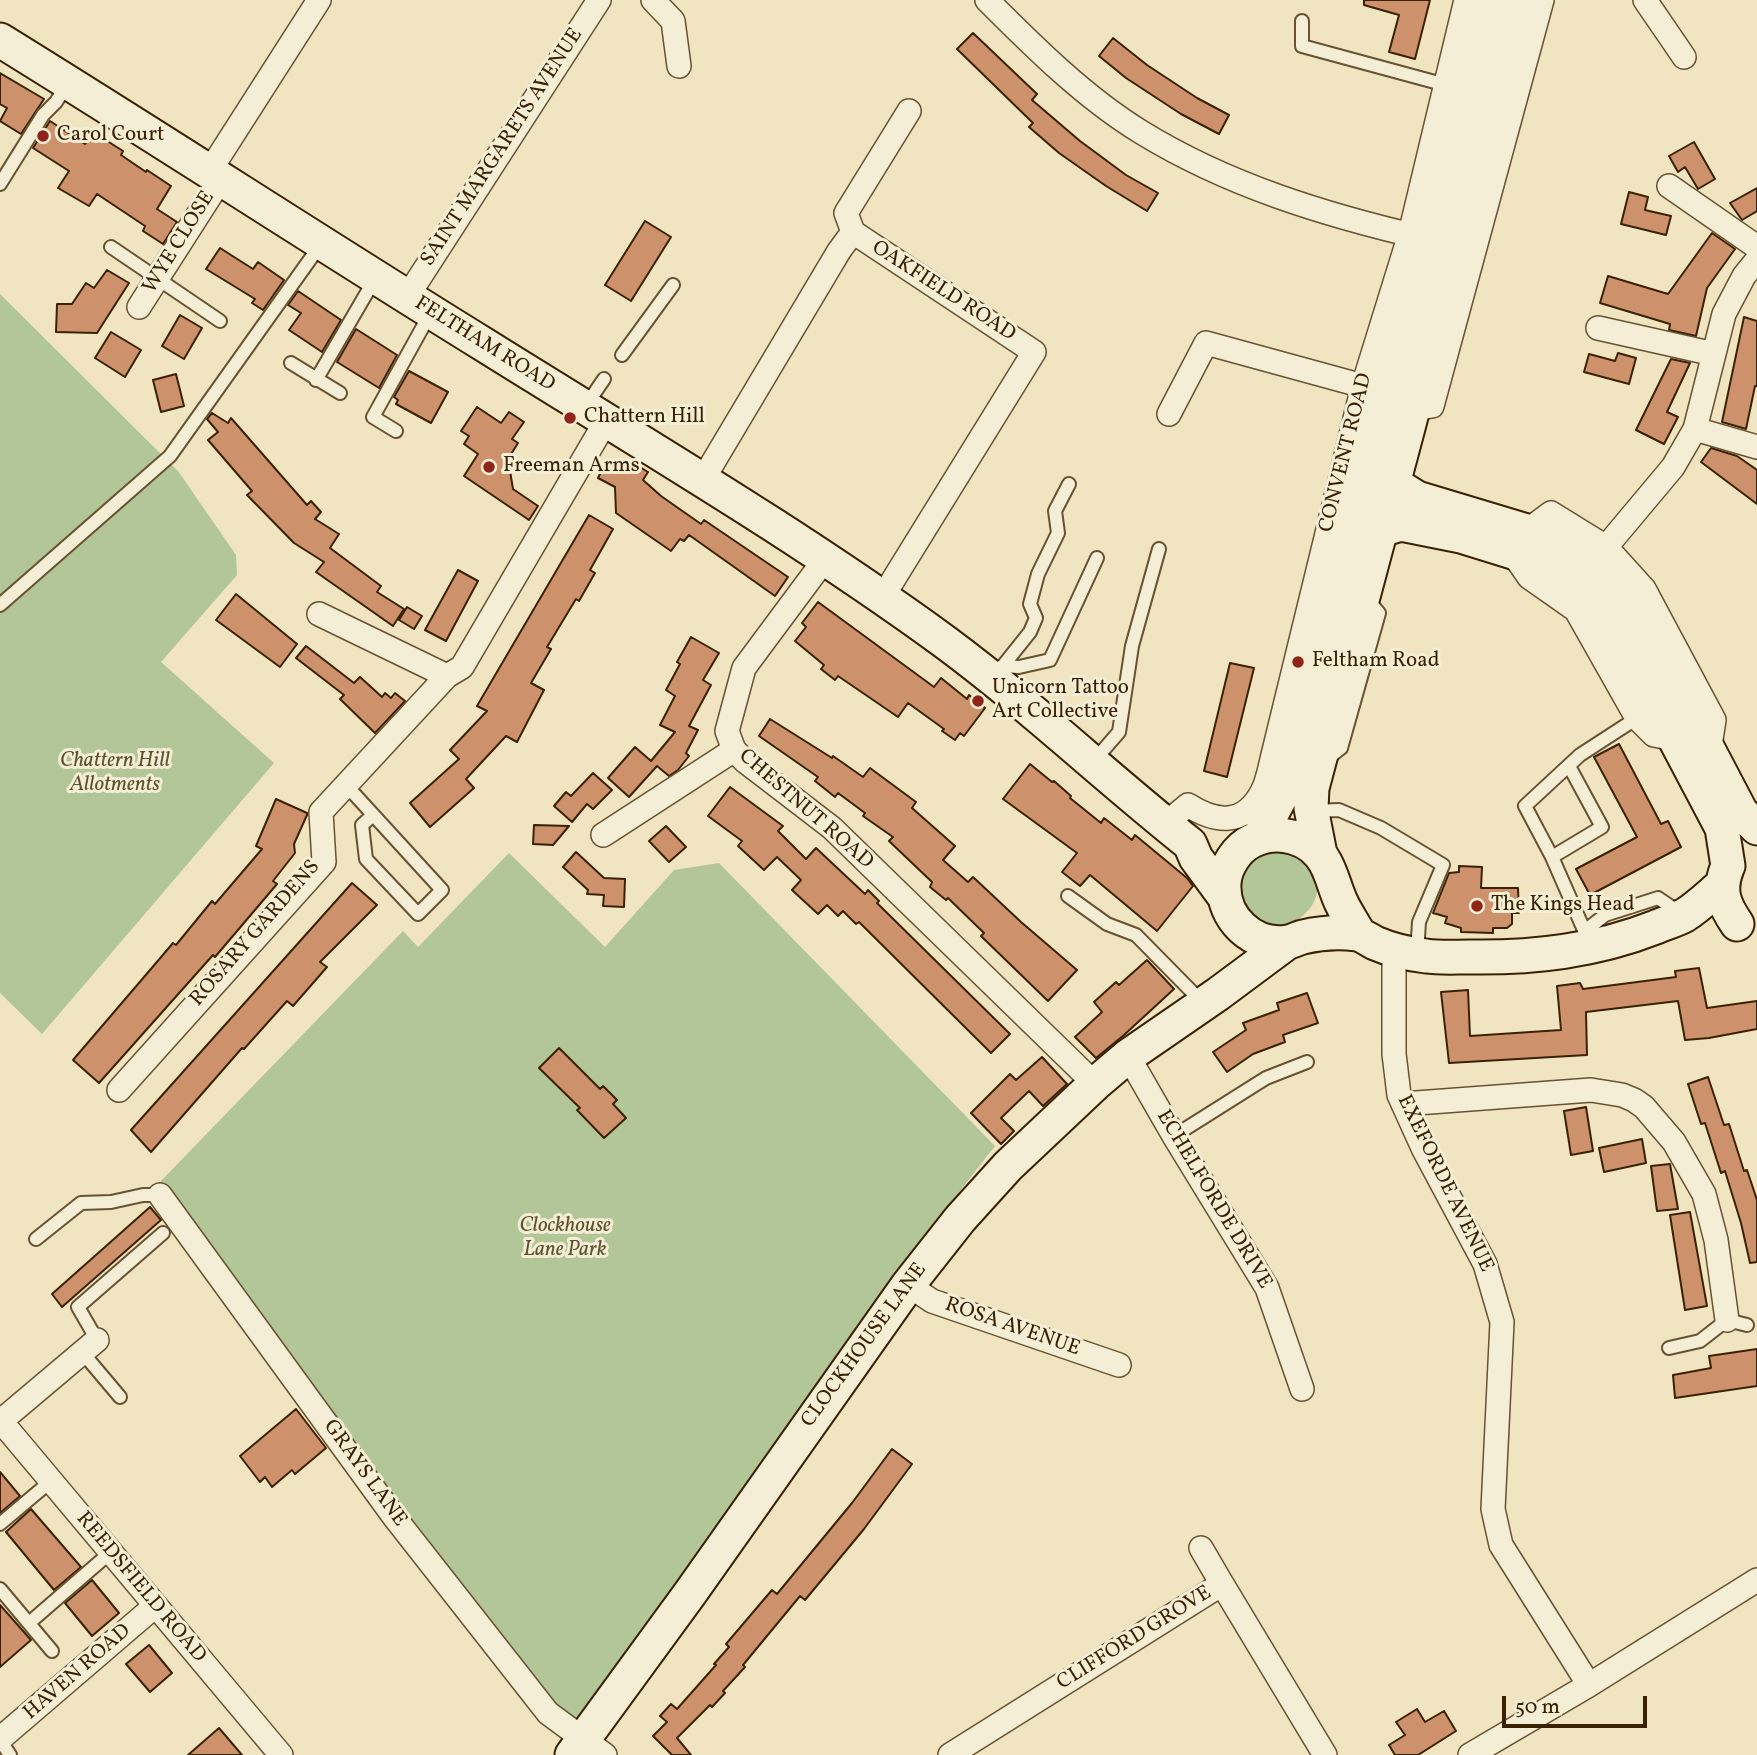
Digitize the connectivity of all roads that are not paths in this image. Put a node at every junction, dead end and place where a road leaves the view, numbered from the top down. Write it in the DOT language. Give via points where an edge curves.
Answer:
graph roads {
  1 [pos="319,0"];
  2 [pos="599,0"];
  3 [pos="653,0"];
  4 [pos="987,0"];
  5 [pos="1466,0"];
  6 [pos="1492,0"];
  7 [pos="1519,0"];
  8 [pos="1542,0"];
  9 [pos="1644,0"];
  10 [pos="1302,21"];
  11 [pos="0,40"];
  12 [pos="1684,57"];
  13 [pos="679,66"];
  14 [pos="68,83"];
  15 [pos="1446,85"];
  16 [pos="909,111"];
  17 [pos="215,175"];
  18 [pos="1,180"];
  19 [pos="1669,186"];
  20 [pos="853,232"];
  21 [pos="1418,236"];
  22 [pos="321,244"];
  23 [pos="111,247"];
  24 [pos="1757,247"];
  25 [pos="1757,260"];
  26 [pos="376,277"];
  27 [pos="159,278"];
  28 [pos="673,285"];
  29 [pos="419,304"];
  30 [pos="139,307"];
  31 [pos="220,321"];
  32 [pos="1598,328"];
  33 [pos="1714,354"];
  34 [pos="622,355"];
  35 [pos="291,363"];
  36 [pos="604,379"];
  37 [pos="316,380"];
  38 [pos="1363,386"];
  39 [pos="340,393"];
  40 [pos="1413,409"];
  41 [pos="595,414"];
  42 [pos="1169,414"];
  43 [pos="1695,429"];
  44 [pos="396,431"];
  45 [pos="1757,447"];
  46 [pos="702,481"];
  47 [pos="1393,483"];
  48 [pos="1069,484"];
  49 [pos="1381,530"];
  50 [pos="1519,541"];
  51 [pos="1605,547"];
  52 [pos="1159,549"];
  53 [pos="1097,558"];
  54 [pos="825,559"];
  55 [pos="882,598"];
  56 [pos="0,605"];
  57 [pos="319,614"];
  58 [pos="998,672"];
  59 [pos="447,676"];
  60 [pos="1637,718"];
  61 [pos="1675,739"];
  62 [pos="734,750"];
  63 [pos="1709,752"];
  64 [pos="1294,760"];
  65 [pos="1093,762"];
  66 [pos="1569,766"];
  67 [pos="346,785"];
  68 [pos="1312,811"];
  69 [pos="373,815"];
  70 [pos="1757,828"];
  71 [pos="1177,834"];
  72 [pos="604,835"];
  73 [pos="1255,840"];
  74 [pos="1757,844"];
  75 [pos="1552,857"];
  76 [pos="1326,868"];
  77 [pos="1725,875"];
  78 [pos="1068,896"];
  79 [pos="1224,896"];
  80 [pos="1684,916"];
  81 [pos="1241,929"];
  82 [pos="1747,929"];
  83 [pos="1359,934"];
  84 [pos="1296,939"];
  85 [pos="1588,939"];
  86 [pos="1406,952"];
  87 [pos="1211,999"];
  88 [pos="1128,1056"];
  89 [pos="1307,1062"];
  90 [pos="1095,1084"];
  91 [pos="119,1090"];
  92 [pos="1403,1104"];
  93 [pos="1174,1136"];
  94 [pos="160,1195"];
  95 [pos="163,1233"];
  96 [pos="36,1239"];
  97 [pos="908,1285"];
  98 [pos="1737,1322"];
  99 [pos="90,1346"];
  100 [pos="1669,1348"];
  101 [pos="1119,1365"];
  102 [pos="1302,1389"];
  103 [pos="120,1397"];
  104 [pos="0,1421"];
  105 [pos="51,1481"];
  106 [pos="0,1524"];
  107 [pos="1201,1548"];
  108 [pos="111,1552"];
  109 [pos="1757,1580"];
  110 [pos="1222,1584"];
  111 [pos="0,1589"];
  112 [pos="155,1606"];
  113 [pos="29,1623"];
  114 [pos="52,1651"];
  115 [pos="1589,1685"];
  116 [pos="0,1740"];
  117 [pos="587,1750"];
  118 [pos="10,1755"];
  119 [pos="281,1755"];
  120 [pos="950,1755"];
  121 [pos="1325,1755"];
  122 [pos="1470,1755"];
  1 -- 17 [label="street, WYE CLOSE"];
  2 -- 29 [label="street, SAINT MARGARETS AVENUE"];
  3 -- 13 [label="street" via="673,21"];
  4 -- 21 [label="street" via="1082,89 1140,131 1209,169 1271,195"];
  5 -- 15 [label="street, CONVENT ROAD"];
  6 -- 21 [label="main road, CONVENT ROAD"];
  7 -- 40 [label="main road, CONVENT ROAD"];
  8 -- 40 [label="street" via="1432,406"];
  9 -- 12 [label="street"];
  10 -- 15 [label="lane" via="1302,46"];
  11 -- 14 [label="main road, FELTHAM ROAD"];
  14 -- 17 [label="main road, FELTHAM ROAD"];
  14 -- 18 [label="lane"];
  15 -- 21 [label="street, CONVENT ROAD"];
  16 -- 20 [label="street" via="846,213"];
  17 -- 22 [label="main road, FELTHAM ROAD"];
  17 -- 27 [label="street, WYE CLOSE"];
  19 -- 24 [label="street"];
  20 -- 46 [label="street, OAKFIELD ROAD"];
  20 -- 55 [label="street, OAKFIELD ROAD" via="1034,352"];
  21 -- 38 [label="street, CONVENT ROAD"];
  21 -- 64 [label="main road, CONVENT ROAD"];
  22 -- 26 [label="main road, FELTHAM ROAD"];
  22 -- 56 [label="lane" via="170,456"];
  23 -- 27 [label="lane"];
  25 -- 33 [label="street" via="1724,314"];
  26 -- 29 [label="main road, FELTHAM ROAD"];
  26 -- 37 [label="lane"];
  27 -- 30 [label="street, WYE CLOSE"];
  27 -- 31 [label="lane"];
  28 -- 34 [label="lane"];
  29 -- 41 [label="main road, FELTHAM ROAD"];
  29 -- 44 [label="lane" via="373,417"];
  32 -- 33 [label="street"];
  33 -- 43 [label="street"];
  35 -- 37 [label="lane"];
  36 -- 41 [label="lane"];
  37 -- 39 [label="lane"];
  38 -- 42 [label="street" via="1206,344"];
  38 -- 64 [label="street, CONVENT ROAD"];
  40 -- 47 [label="main road, CONVENT ROAD"];
  41 -- 46 [label="main road, FELTHAM ROAD"];
  41 -- 59 [label="street" via="462,667"];
  43 -- 45 [label="street"];
  43 -- 51 [label="street" via="1673,467"];
  46 -- 54 [label="main road, FELTHAM ROAD"];
  47 -- 49 [label="main road, CONVENT ROAD"];
  47 -- 50 [label="main road" via="1417,498"];
  48 -- 58 [label="lane" via="1055,511 1058,533 1038,574 1030,604 1036,618"];
  49 -- 50 [label="main road" via="1401,524"];
  49 -- 64 [label="main road, CONVENT ROAD" via="1364,595"];
  50 -- 51 [label="street" via="1551,513"];
  50 -- 60 [label="street" via="1529,577 1576,610"];
  50 -- 61 [label="main road" via="1532,558 1575,582 1603,613"];
  50 -- 63 [label="main road" via="1550,538 1580,554 1633,606"];
  51 -- 63 [label="street" via="1644,589 1714,720"];
  52 -- 65 [label="lane" via="1132,646 1119,732"];
  53 -- 58 [label="lane" via="1050,660"];
  54 -- 55 [label="main road, FELTHAM ROAD"];
  54 -- 62 [label="street, CHESTNUT ROAD" via="744,668 727,731"];
  55 -- 58 [label="main road, FELTHAM ROAD"];
  57 -- 59 [label="street"];
  58 -- 65 [label="main road, FELTHAM ROAD"];
  59 -- 67 [label="street, ROSARY GARDENS"];
  60 -- 61 [label="street" via="1654,735"];
  60 -- 66 [label="lane"];
  61 -- 77 [label="main road" via="1722,828"];
  62 -- 72 [label="street"];
  62 -- 90 [label="street, CHESTNUT ROAD" via="832,828"];
  63 -- 70 [label="main road" via="1741,812"];
  64 -- 68 [label="main road, CONVENT ROAD" via="1312,788"];
  64 -- 71 [label="street, CONVENT ROAD" via="1245,812 1226,820 1205,816 1188,805"];
  64 -- 73 [label="main road, CONVENT ROAD" via="1282,794"];
  65 -- 71 [label="main road, FELTHAM ROAD"];
  66 -- 75 [label="lane" via="1525,806"];
  66 -- 75 [label="lane" via="1602,827"];
  67 -- 69 [label="lane"];
  67 -- 91 [label="street, ROSARY GARDENS" via="321,812 324,862"];
  68 -- 76 [label="main road, CONVENT ROAD"];
  68 -- 86 [label="lane" via="1339,810 1381,828 1443,866"];
  69 -- 69 [label="lane" via="442,890 418,914 366,859 362,825"];
  71 -- 73 [label="main road"];
  71 -- 79 [label="main road, FELTHAM ROAD"];
  73 -- 76 [label="main road" via="1284,835 1307,842"];
  73 -- 79 [label="main road" via="1230,862"];
  74 -- 77 [label="main road" via="1741,851"];
  75 -- 85 [label="lane"];
  76 -- 83 [label="main road"];
  76 -- 84 [label="main road" via="1331,901 1325,917"];
  77 -- 80 [label="main road"];
  77 -- 82 [label="main road" via="1725,907"];
  78 -- 87 [label="lane" via="1107,923 1136,935"];
  79 -- 81 [label="main road"];
  80 -- 82 [label="main road"];
  80 -- 85 [label="main road" via="1629,937"];
  81 -- 84 [label="main road" via="1265,942"];
  81 -- 87 [label="main road" via="1236,954"];
  83 -- 84 [label="main road"];
  83 -- 86 [label="main road"];
  84 -- 87 [label="main road, CLOCKHOUSE LANE"];
  85 -- 86 [label="main road" via="1554,954 1509,958"];
  86 -- 92 [label="street, EXEFORDE AVENUE" via="1394,1054"];
  87 -- 88 [label="main road, CLOCKHOUSE LANE"];
  88 -- 90 [label="main road, CLOCKHOUSE LANE"];
  88 -- 93 [label="street, ECHELFORDE DRIVE"];
  89 -- 93 [label="lane" via="1266,1078"];
  90 -- 97 [label="main road, CLOCKHOUSE LANE" via="1002,1172"];
  92 -- 98 [label="street" via="1591,1090 1634,1100 1674,1142 1704,1194"];
  92 -- 115 [label="street, EXEFORDE AVENUE" via="1485,1264 1502,1322 1493,1509 1501,1545"];
  93 -- 102 [label="street, ECHELFORDE DRIVE" via="1267,1288"];
  94 -- 96 [label="lane" via="80,1203"];
  94 -- 117 [label="street, GRAYS LANE" via="395,1518 548,1713"];
  95 -- 99 [label="lane" via="78,1307"];
  97 -- 101 [label="street, ROSA AVENUE" via="932,1301"];
  97 -- 117 [label="main road, CLOCKHOUSE LANE" via="691,1592"];
  98 -- 100 [label="lane" via="1700,1341"];
  99 -- 103 [label="lane"];
  99 -- 104 [label="street"];
  104 -- 105 [label="street, REEDSFIELD ROAD"];
  105 -- 106 [label="lane"];
  105 -- 108 [label="street, REEDSFIELD ROAD"];
  107 -- 110 [label="street"];
  108 -- 112 [label="street, REEDSFIELD ROAD"];
  108 -- 113 [label="lane"];
  109 -- 115 [label="street"];
  110 -- 120 [label="street, CLIFFORD GROVE"];
  110 -- 121 [label="street, CLIFFORD GROVE"];
  111 -- 113 [label="lane"];
  112 -- 116 [label="street, HAVEN ROAD"];
  112 -- 119 [label="street, REEDSFIELD ROAD"];
  113 -- 114 [label="lane"];
  115 -- 122 [label="street"];
  116 -- 118 [label="lane"];
}
